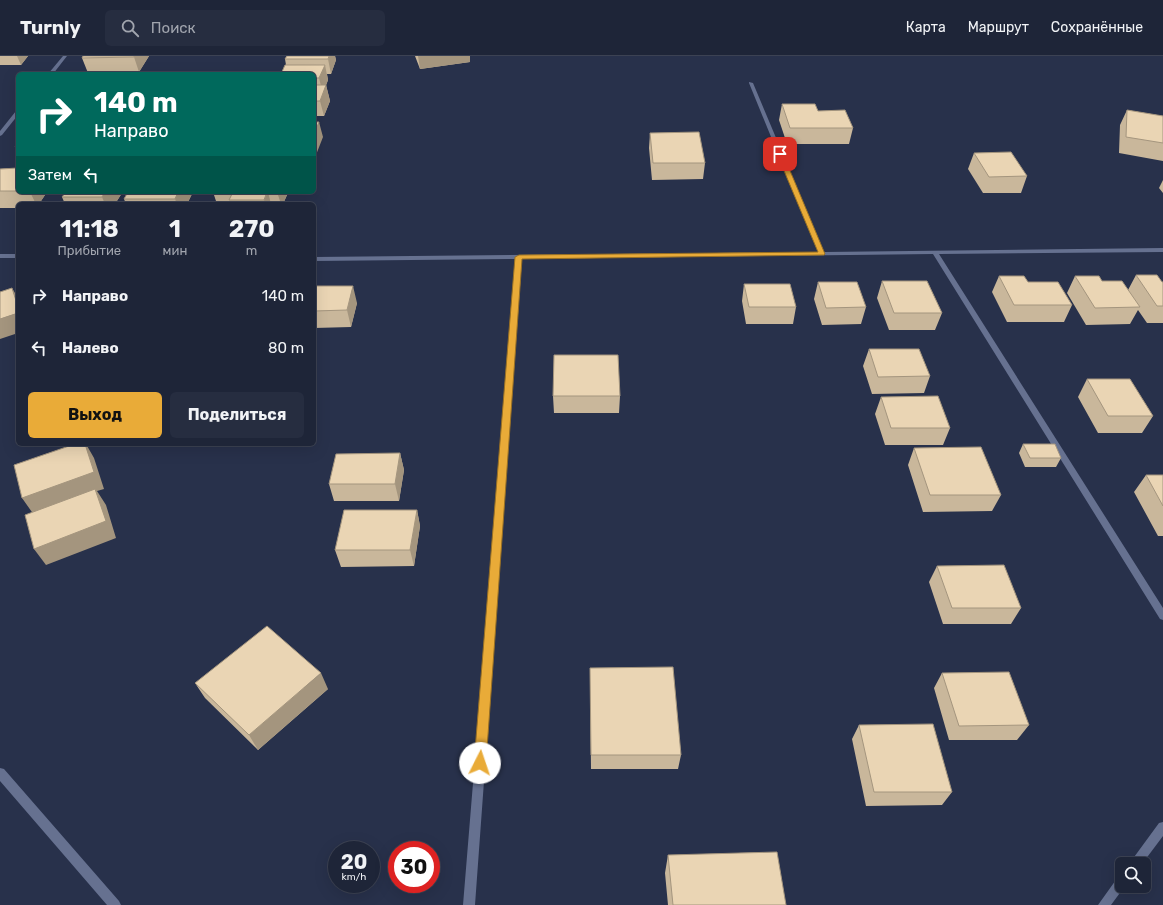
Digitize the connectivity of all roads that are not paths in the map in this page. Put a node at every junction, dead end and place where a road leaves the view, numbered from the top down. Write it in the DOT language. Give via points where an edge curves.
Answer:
graph roads {
  1 [pos="65,56"];
  2 [pos="52,72"];
  3 [pos="751,83"];
  4 [pos="16,114"];
  5 [pos="0,134"];
  6 [pos="1163,250"];
  7 [pos="935,252"];
  8 [pos="822,254"];
  9 [pos="0,256"];
  10 [pos="16,256"];
  11 [pos="519,257"];
  12 [pos="316,259"];
  13 [pos="1163,616"];
  14 [pos="0,773"];
  15 [pos="1163,826"];
  16 [pos="1140,857"];
  17 [pos="1115,890"];
  18 [pos="116,905"];
  19 [pos="469,905"];
  20 [pos="1104,905"];
  1 -- 2 [label="street"];
  3 -- 8 [label="street"];
  4 -- 5 [label="street"];
  6 -- 7 [label="street"];
  7 -- 8 [label="street"];
  7 -- 13 [label="street"];
  8 -- 11 [label="street"];
  9 -- 10 [label="street"];
  11 -- 12 [label="street"];
  11 -- 19 [label="street"];
  14 -- 18 [label="street"];
  15 -- 16 [label="street"];
  17 -- 20 [label="street"];
}
